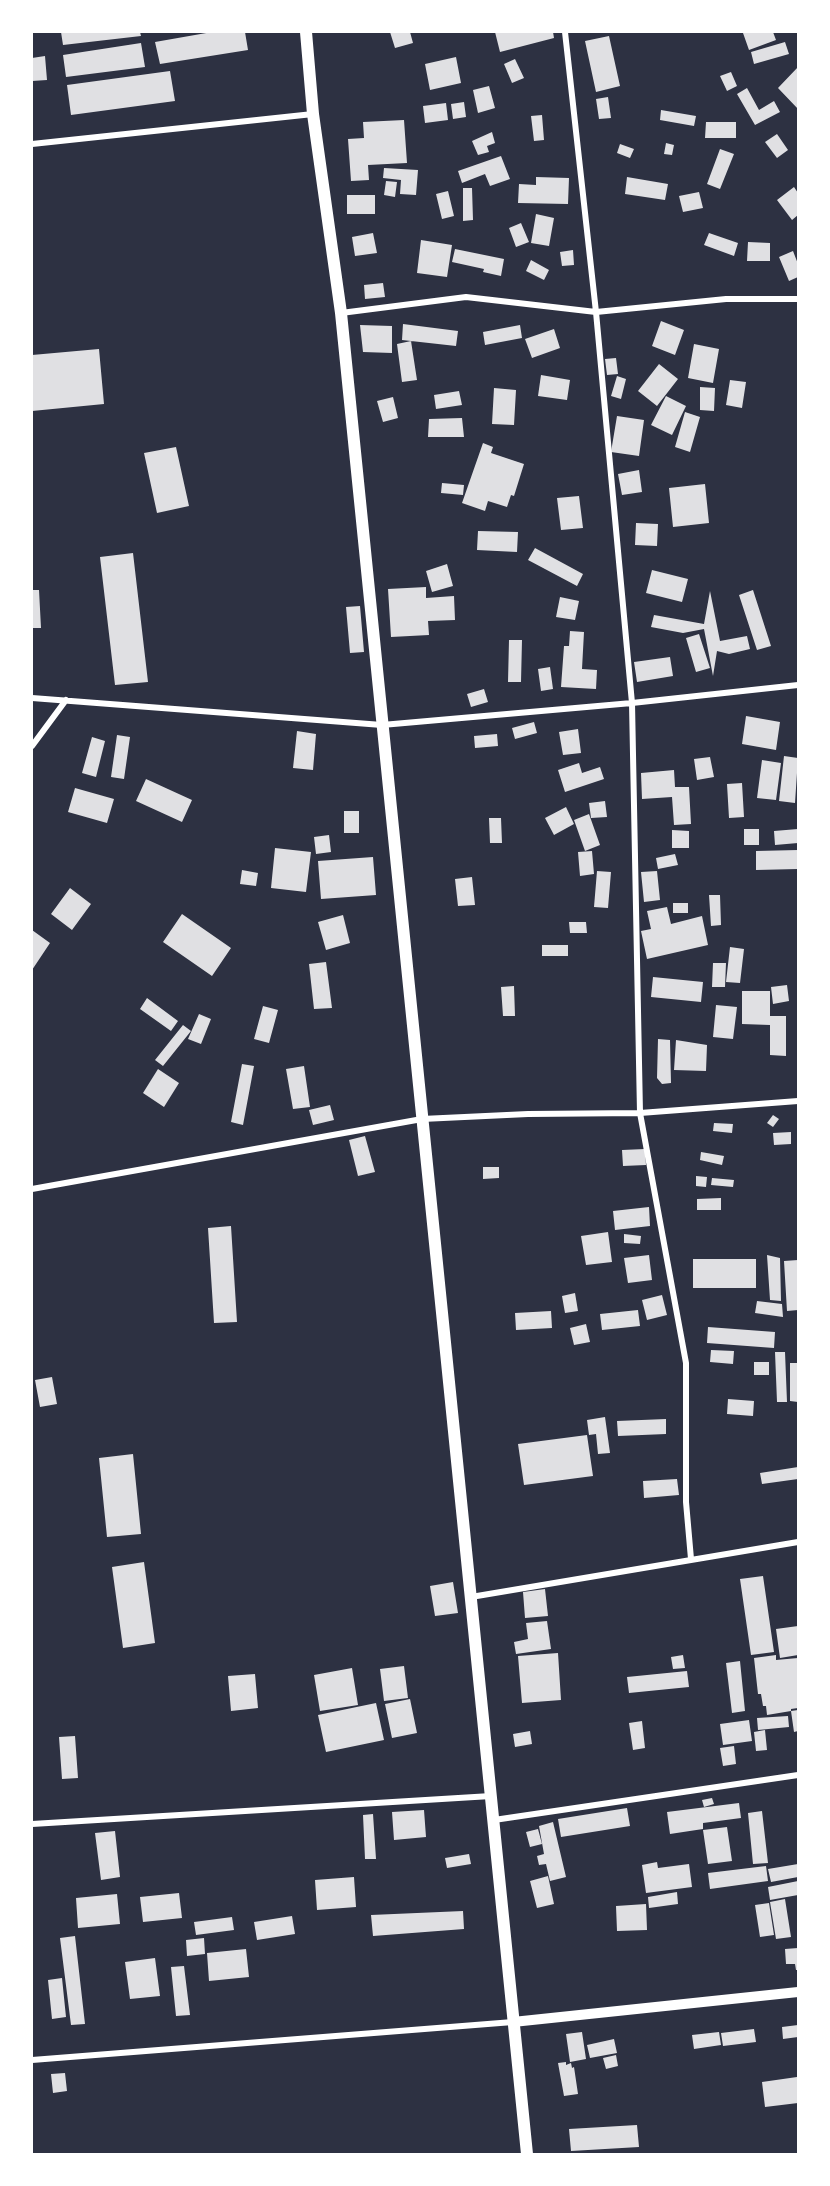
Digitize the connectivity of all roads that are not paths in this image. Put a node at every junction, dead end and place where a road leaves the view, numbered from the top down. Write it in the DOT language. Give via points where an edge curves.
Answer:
graph roads {
  1 [pos="306,32"];
  2 [pos="566,32"];
  3 [pos="313,114"];
  4 [pos="32,144"];
  5 [pos="798,299"];
  6 [pos="596,312"];
  7 [pos="340,313"];
  8 [pos="798,685"];
  9 [pos="32,698"];
  10 [pos="66,700"];
  11 [pos="632,704"];
  12 [pos="382,725"];
  13 [pos="32,746"];
  14 [pos="798,1101"];
  15 [pos="640,1113"];
  16 [pos="422,1119"];
  17 [pos="32,1189"];
  18 [pos="798,1542"];
  19 [pos="691,1559"];
  20 [pos="470,1597"];
  21 [pos="798,1774"];
  22 [pos="490,1796"];
  23 [pos="493,1820"];
  24 [pos="32,1824"];
  25 [pos="798,1992"];
  26 [pos="513,2022"];
  27 [pos="32,2060"];
  28 [pos="527,2154"];
  1 -- 3 [label="main road"];
  2 -- 6 [label="street"];
  3 -- 4 [label="street"];
  3 -- 7 [label="main road"];
  5 -- 6 [label="street" via="726,299"];
  6 -- 7 [label="street" via="466,297"];
  6 -- 11 [label="street"];
  7 -- 12 [label="main road"];
  8 -- 11 [label="street"];
  9 -- 10 [label="street"];
  10 -- 12 [label="street"];
  10 -- 13 [label="street"];
  11 -- 12 [label="street"];
  11 -- 15 [label="street"];
  12 -- 16 [label="main road"];
  14 -- 15 [label="street"];
  15 -- 16 [label="street"];
  15 -- 19 [label="street" via="686,1363 686,1502"];
  16 -- 17 [label="street"];
  16 -- 20 [label="main road"];
  18 -- 19 [label="street"];
  19 -- 20 [label="street"];
  20 -- 22 [label="main road"];
  21 -- 23 [label="street"];
  22 -- 23 [label="main road"];
  22 -- 24 [label="street"];
  23 -- 26 [label="main road"];
  25 -- 26 [label="street"];
  26 -- 27 [label="street"];
  26 -- 28 [label="main road"];
}
